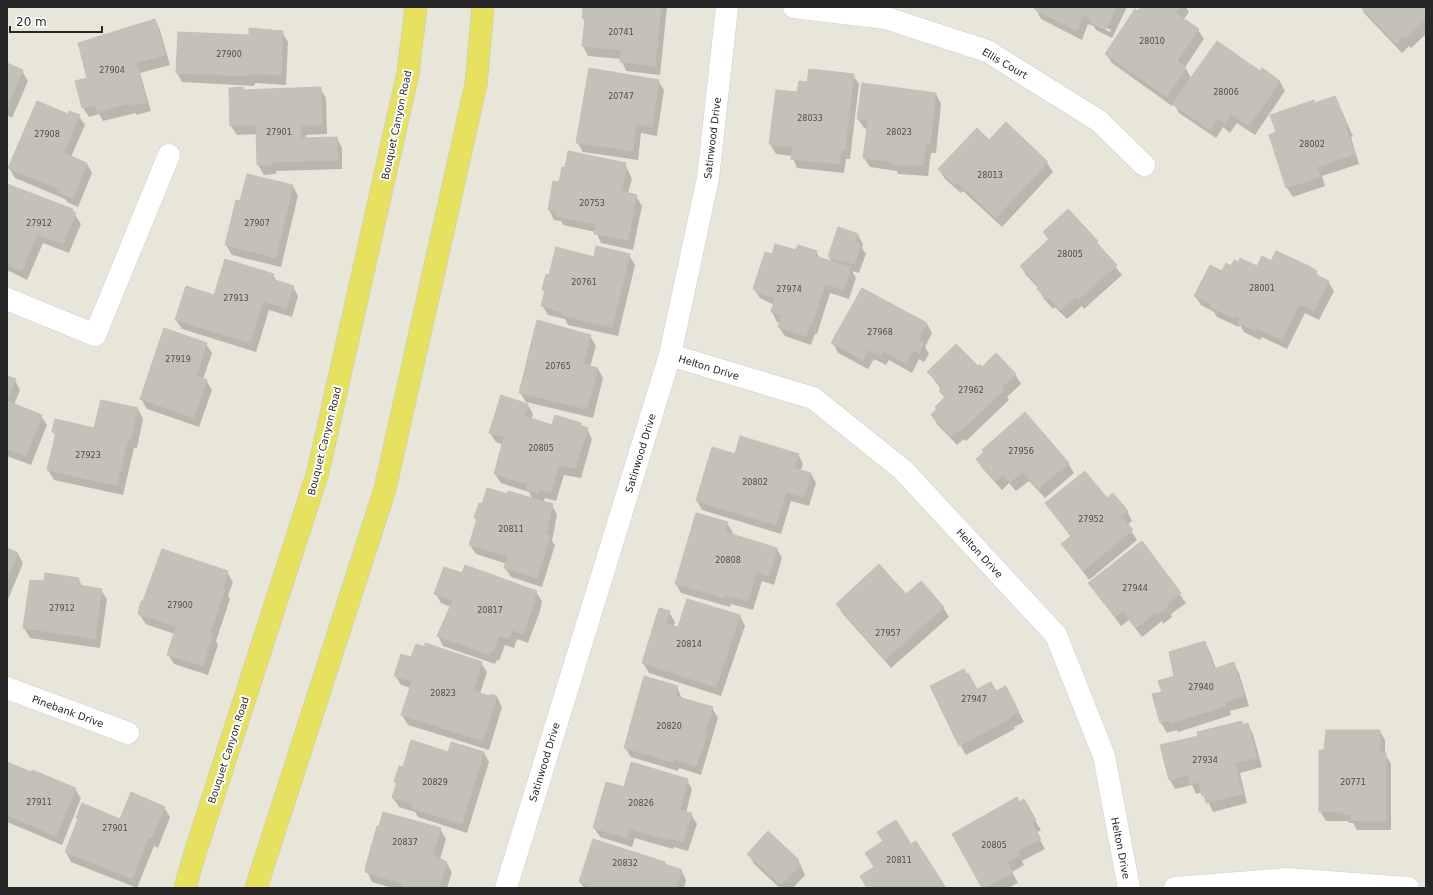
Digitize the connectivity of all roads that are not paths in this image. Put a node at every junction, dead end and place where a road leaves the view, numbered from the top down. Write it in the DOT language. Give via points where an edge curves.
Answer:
graph roads {
  1 [pos="416,7"];
  2 [pos="483,7"];
  3 [pos="727,7"];
  4 [pos="794,7"];
  5 [pos="169,155"];
  6 [pos="1144,165"];
  7 [pos="7,299"];
  8 [pos="670,355"];
  9 [pos="7,688"];
  10 [pos="128,733"];
  11 [pos="185,888"];
  12 [pos="256,888"];
  13 [pos="506,888"];
  14 [pos="1129,888"];
  15 [pos="1175,888"];
  16 [pos="1408,888"];
  1 -- 11 [label="main road, Bouquet Canyon Road" via="408,73 318,472"];
  2 -- 12 [label="main road" via="476,84 385,489"];
  3 -- 8 [label="street, Satinwood Drive" via="708,178"];
  4 -- 6 [label="street, Ellis Court" via="886,18 987,51 1099,121"];
  5 -- 7 [label="street" via="95,336"];
  8 -- 13 [label="street, Satinwood Drive"];
  8 -- 14 [label="street, Helton Drive" via="813,398 903,470 1056,635 1104,756"];
  9 -- 10 [label="street, Pinebank Drive"];
  15 -- 16 [label="street" via="1287,879"];
}
